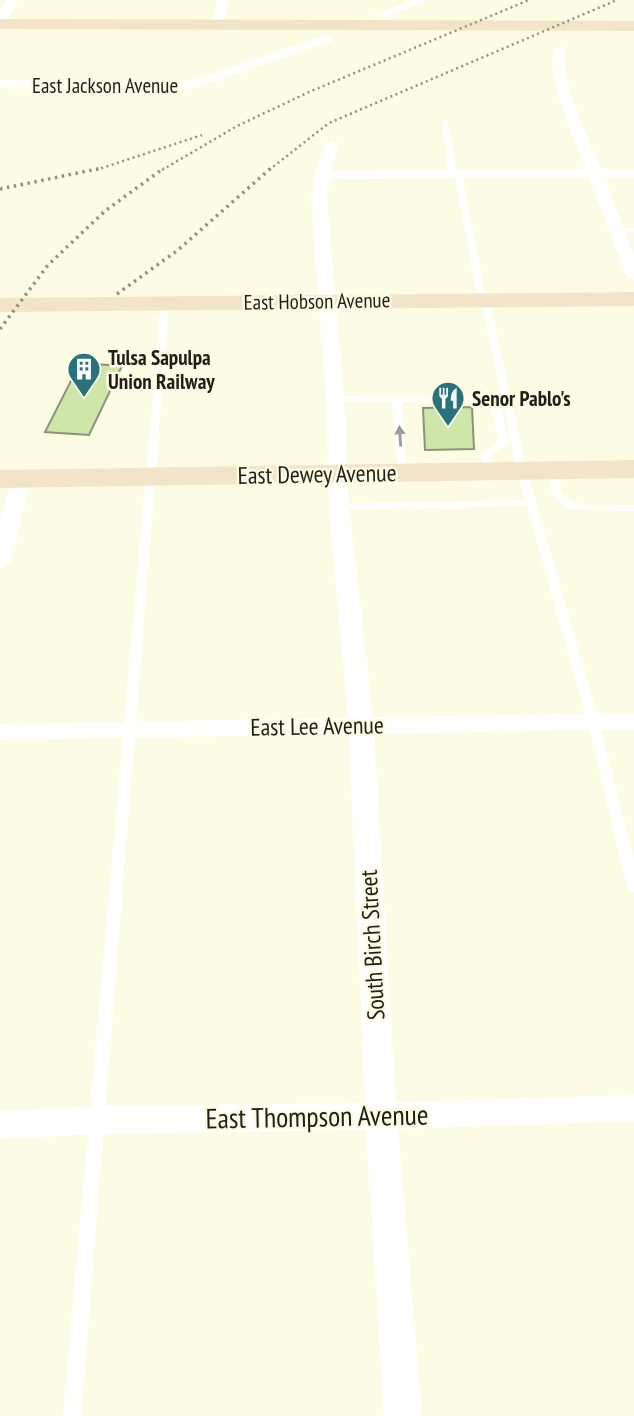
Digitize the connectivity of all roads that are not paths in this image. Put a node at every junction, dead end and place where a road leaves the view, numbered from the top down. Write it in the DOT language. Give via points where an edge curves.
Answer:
graph roads {
  1 [pos="12,0"];
  2 [pos="223,0"];
  3 [pos="423,0"];
  4 [pos="380,15"];
  5 [pos="0,24"];
  6 [pos="218,24"];
  7 [pos="634,26"];
  8 [pos="328,38"];
  9 [pos="559,50"];
  10 [pos="0,84"];
  11 [pos="444,122"];
  12 [pos="332,144"];
  13 [pos="454,173"];
  14 [pos="596,173"];
  15 [pos="634,173"];
  16 [pos="322,176"];
  17 [pos="617,230"];
  18 [pos="634,230"];
  19 [pos="634,275"];
  20 [pos="634,299"];
  21 [pos="482,300"];
  22 [pos="327,301"];
  23 [pos="165,303"];
  24 [pos="0,305"];
  25 [pos="397,399"];
  26 [pos="335,400"];
  27 [pos="634,469"];
  28 [pos="490,471"];
  29 [pos="536,471"];
  30 [pos="402,473"];
  31 [pos="337,474"];
  32 [pos="151,477"];
  33 [pos="11,479"];
  34 [pos="531,503"];
  35 [pos="339,507"];
  36 [pos="634,508"];
  37 [pos="0,562"];
  38 [pos="593,721"];
  39 [pos="634,721"];
  40 [pos="361,725"];
  41 [pos="127,729"];
  42 [pos="0,732"];
  43 [pos="634,887"];
  44 [pos="634,1108"];
  45 [pos="384,1116"];
  46 [pos="96,1120"];
  47 [pos="0,1125"];
  48 [pos="72,1416"];
  49 [pos="403,1416"];
  1 -- 5 [label="street"];
  2 -- 6 [label="street"];
  3 -- 4 [label="street"];
  5 -- 6 [label="street"];
  6 -- 7 [label="street"];
  8 -- 10 [label="street, East Jackson Avenue" via="196,84"];
  9 -- 14 [label="street" via="557,61 570,107"];
  11 -- 13 [label="lane"];
  12 -- 16 [label="street, South Birch Street"];
  13 -- 14 [label="street"];
  13 -- 16 [label="street"];
  13 -- 21 [label="lane"];
  14 -- 15 [label="street"];
  14 -- 17 [label="street"];
  16 -- 22 [label="street, South Birch Street" via="319,199"];
  17 -- 18 [label="lane"];
  17 -- 19 [label="street"];
  20 -- 21 [label="street, East Hobson Avenue"];
  21 -- 22 [label="street, East Hobson Avenue"];
  21 -- 29 [label="lane"];
  22 -- 23 [label="street, East Hobson Avenue"];
  22 -- 26 [label="street, South Birch Street"];
  23 -- 24 [label="street, East Hobson Avenue"];
  23 -- 32 [label="lane"];
  25 -- 26 [label="lane"];
  25 -- 28 [label="lane" via="486,398 495,405 503,443 486,454"];
  30 -- 25 [label="lane, one-way"];
  26 -- 31 [label="street, South Birch Street"];
  27 -- 29 [label="street, East Dewey Avenue"];
  28 -- 29 [label="street, East Dewey Avenue"];
  28 -- 30 [label="street, East Dewey Avenue"];
  29 -- 34 [label="lane"];
  29 -- 36 [label="lane" via="573,508"];
  30 -- 31 [label="street, East Dewey Avenue"];
  31 -- 32 [label="street, East Dewey Avenue"];
  31 -- 35 [label="street, South Birch Street"];
  32 -- 33 [label="street, East Dewey Avenue"];
  32 -- 41 [label="lane"];
  33 -- 37 [label="street"];
  34 -- 35 [label="lane"];
  34 -- 38 [label="lane"];
  35 -- 40 [label="street, South Birch Street"];
  38 -- 39 [label="street, East Lee Avenue"];
  38 -- 40 [label="street, East Lee Avenue"];
  38 -- 43 [label="lane"];
  40 -- 41 [label="street, East Lee Avenue"];
  40 -- 45 [label="street, South Birch Street" via="373,1000"];
  41 -- 42 [label="street, East Lee Avenue"];
  41 -- 46 [label="lane"];
  44 -- 45 [label="street, East Thompson Avenue"];
  45 -- 46 [label="street, East Thompson Avenue"];
  45 -- 49 [label="street, South Birch Street"];
  46 -- 47 [label="street, East Thompson Avenue"];
  46 -- 48 [label="lane"];
}
